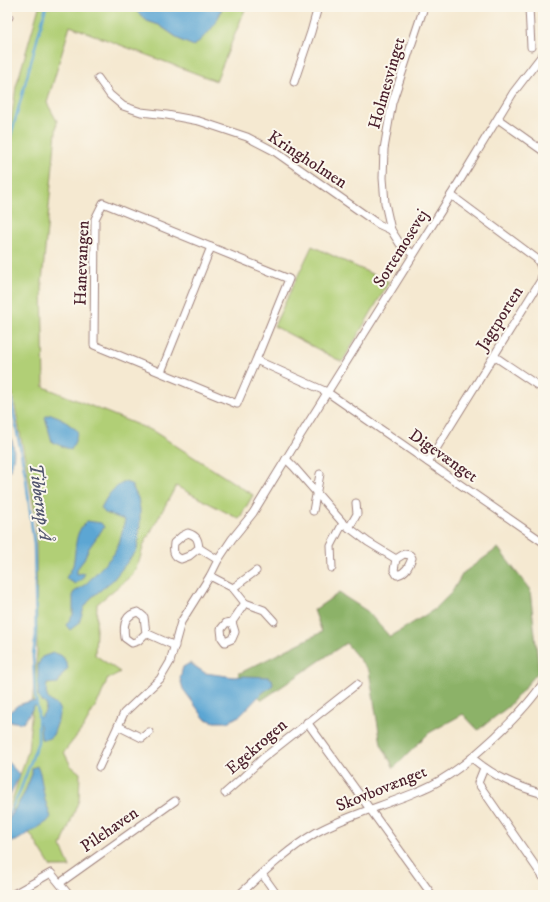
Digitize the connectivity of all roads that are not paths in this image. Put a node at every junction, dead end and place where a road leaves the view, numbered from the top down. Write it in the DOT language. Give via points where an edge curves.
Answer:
graph roads {
  1 [pos="318,7"];
  2 [pos="424,7"];
  3 [pos="530,7"];
  4 [pos="531,47"];
  5 [pos="543,54"];
  6 [pos="98,78"];
  7 [pos="294,82"];
  8 [pos="498,119"];
  9 [pos="543,151"];
  10 [pos="451,195"];
  11 [pos="391,230"];
  12 [pos="211,246"];
  13 [pos="414,254"];
  14 [pos="494,356"];
  15 [pos="256,360"];
  16 [pos="161,372"];
  17 [pos="543,389"];
  18 [pos="327,392"];
  19 [pos="286,459"];
  20 [pos="428,462"];
  21 [pos="320,474"];
  22 [pos="316,492"];
  23 [pos="356,503"];
  24 [pos="313,511"];
  25 [pos="343,523"];
  26 [pos="349,528"];
  27 [pos="543,542"];
  28 [pos="199,548"];
  29 [pos="396,559"];
  30 [pos="218,560"];
  31 [pos="332,568"];
  32 [pos="256,571"];
  33 [pos="210,576"];
  34 [pos="233,588"];
  35 [pos="245,603"];
  36 [pos="274,621"];
  37 [pos="232,622"];
  38 [pos="146,633"];
  39 [pos="174,646"];
  40 [pos="543,683"];
  41 [pos="357,684"];
  42 [pos="307,722"];
  43 [pos="118,726"];
  44 [pos="149,732"];
  45 [pos="472,758"];
  46 [pos="99,767"];
  47 [pos="484,768"];
  48 [pos="225,793"];
  49 [pos="543,794"];
  50 [pos="175,801"];
  51 [pos="370,810"];
  52 [pos="262,874"];
  53 [pos="543,877"];
  54 [pos="60,882"];
  55 [pos="12,895"];
  56 [pos="68,895"];
  57 [pos="239,895"];
  58 [pos="277,895"];
  59 [pos="432,895"];
  1 -- 7 [label="street"];
  2 -- 11 [label="street, Holmesvinget" via="392,103 384,149 385,203"];
  3 -- 4 [label="street"];
  5 -- 8 [label="street, Sortemosevej"];
  6 -- 11 [label="street, Kringholmen" via="110,95 123,106 141,112 199,121 247,137 274,151 378,224"];
  8 -- 9 [label="street"];
  8 -- 10 [label="street, Sortemosevej"];
  10 -- 13 [label="street, Sortemosevej"];
  10 -- 14 [label="street, Jagtporten" via="536,259 543,272 541,280"];
  11 -- 13 [label="street, Holmesvinget" via="400,244"];
  12 -- 15 [label="street, Hanevangen" via="289,279"];
  12 -- 16 [label="street"];
  12 -- 16 [label="street, Hanevangen" via="103,202 95,219 94,345"];
  13 -- 18 [label="street, Sortemosevej"];
  14 -- 17 [label="street"];
  14 -- 20 [label="street, Jagtporten"];
  15 -- 16 [label="street, Hanevangen" via="237,404"];
  15 -- 18 [label="street"];
  18 -- 19 [label="street, Sortemosevej"];
  18 -- 20 [label="street, Digevænget"];
  19 -- 22 [label="street"];
  19 -- 30 [label="street, Sortemosevej" via="253,513"];
  20 -- 27 [label="street, Digevænget"];
  21 -- 22 [label="street"];
  22 -- 24 [label="street"];
  22 -- 25 [label="street"];
  23 -- 26 [label="street" via="357,514"];
  25 -- 26 [label="street"];
  25 -- 31 [label="street" via="331,546"];
  26 -- 29 [label="street"];
  28 -- 30 [label="street"];
  30 -- 33 [label="street, Sortemosevej"];
  32 -- 34 [label="street"];
  33 -- 34 [label="street"];
  33 -- 39 [label="street, Sortemosevej" via="181,622"];
  34 -- 35 [label="street"];
  35 -- 36 [label="street" via="264,610"];
  35 -- 37 [label="street"];
  38 -- 39 [label="street"];
  39 -- 43 [label="street, Sortemosevej" via="170,662 160,679 124,713"];
  40 -- 45 [label="street, Skovbovænget" via="520,712"];
  41 -- 42 [label="street, Egekrogen"];
  42 -- 48 [label="street, Egekrogen"];
  42 -- 51 [label="street, Egekrogen"];
  43 -- 44 [label="street" via="142,738"];
  43 -- 46 [label="street, Sortemosevej"];
  45 -- 47 [label="street"];
  45 -- 51 [label="street, Skovbovænget" via="423,790"];
  47 -- 49 [label="street" via="500,778"];
  47 -- 53 [label="street" via="478,783"];
  50 -- 54 [label="street, Pilehaven"];
  51 -- 52 [label="street, Skovbovænget" via="336,822 316,833"];
  51 -- 59 [label="street, Egekrogen"];
  52 -- 57 [label="street, Skovbovænget"];
  52 -- 58 [label="street"];
  54 -- 55 [label="street" via="51,873"];
  54 -- 56 [label="street"];
}
